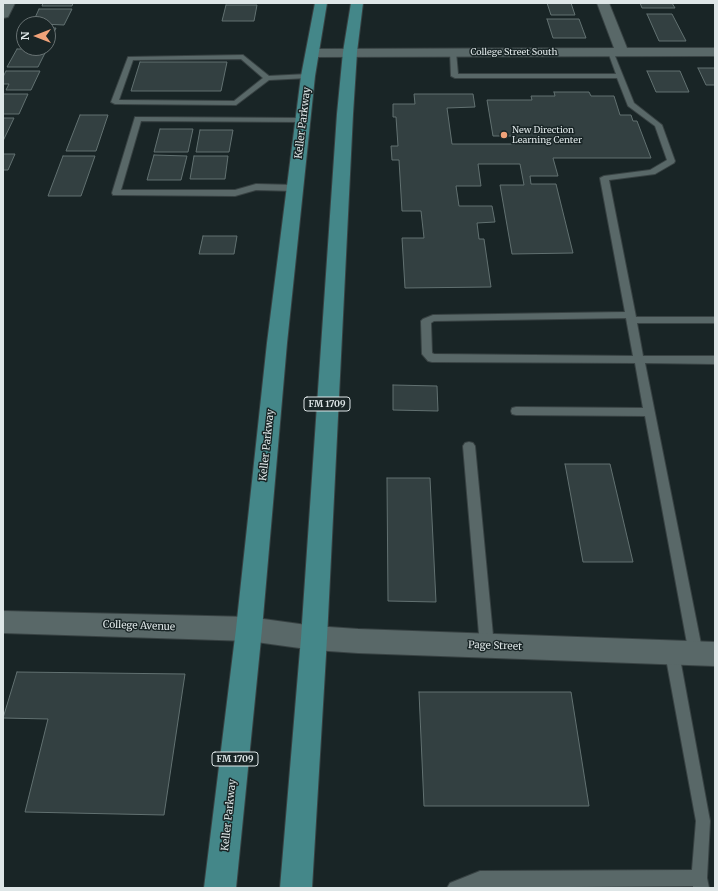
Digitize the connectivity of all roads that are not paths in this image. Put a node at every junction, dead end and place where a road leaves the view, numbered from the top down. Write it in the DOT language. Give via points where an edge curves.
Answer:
graph roads {
  1 [pos="9,3"];
  2 [pos="321,3"];
  3 [pos="357,3"];
  4 [pos="603,3"];
  5 [pos="3,14"];
  6 [pos="313,52"];
  7 [pos="350,52"];
  8 [pos="453,52"];
  9 [pos="617,52"];
  10 [pos="715,52"];
  11 [pos="308,76"];
  12 [pos="620,76"];
  13 [pos="267,78"];
  14 [pos="303,120"];
  15 [pos="295,188"];
  16 [pos="631,317"];
  17 [pos="715,320"];
  18 [pos="639,360"];
  19 [pos="715,360"];
  20 [pos="516,411"];
  21 [pos="649,412"];
  22 [pos="469,446"];
  23 [pos="3,622"];
  24 [pos="262,631"];
  25 [pos="314,638"];
  26 [pos="487,646"];
  27 [pos="694,654"];
  28 [pos="700,883"];
  29 [pos="220,888"];
  30 [pos="296,888"];
  31 [pos="454,888"];
  1 -- 5 [label="street"];
  2 -- 6 [label="main road, Keller Parkway / FM 1709"];
  3 -- 7 [label="main road, FM 1709"];
  4 -- 9 [label="street"];
  6 -- 7 [label="street, College Street South"];
  6 -- 11 [label="main road, Keller Parkway / FM 1709"];
  7 -- 8 [label="street, College Street South"];
  7 -- 25 [label="main road, FM 1709"];
  8 -- 9 [label="street, College Street South"];
  8 -- 12 [label="lane" via="455,76"];
  9 -- 10 [label="street, College Street South"];
  9 -- 12 [label="lane"];
  11 -- 13 [label="lane"];
  11 -- 14 [label="main road, Keller Parkway / FM 1709"];
  12 -- 16 [label="lane" via="632,104 658,126 671,161 652,172 604,178"];
  13 -- 13 [label="lane" via="236,103 115,102 130,58 243,57"];
  14 -- 15 [label="main road, Keller Parkway / FM 1709"];
  14 -- 15 [label="lane" via="138,120 116,193 235,193 256,187"];
  15 -- 24 [label="main road, Keller Parkway / FM 1709" via="277,343"];
  16 -- 17 [label="lane"];
  16 -- 18 [label="lane"];
  16 -- 18 [label="lane" via="433,318 426,321 427,354 432,358"];
  18 -- 19 [label="lane"];
  18 -- 21 [label="lane"];
  20 -- 21 [label="lane"];
  21 -- 27 [label="lane"];
  22 -- 26 [label="lane"];
  23 -- 24 [label="street, College Avenue"];
  24 -- 25 [label="street, Page Street"];
  24 -- 29 [label="main road, Keller Parkway / FM 1709"];
  25 -- 26 [label="street, Page Street"];
  25 -- 30 [label="main road, FM 1709"];
  26 -- 27 [label="street, Page Street"];
  27 -- 28 [label="lane" via="703,820"];
  28 -- 31 [label="lane" via="480,879"];
}
